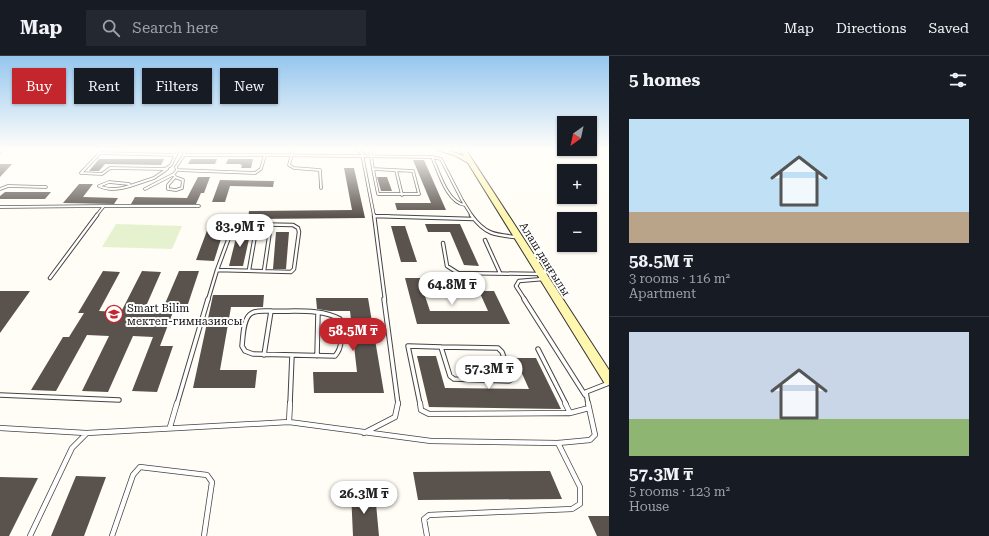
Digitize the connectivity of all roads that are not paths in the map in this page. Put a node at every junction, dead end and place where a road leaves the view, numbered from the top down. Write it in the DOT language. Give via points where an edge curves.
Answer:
graph roads {
  1 [pos="82,172"];
  2 [pos="104,172"];
  3 [pos="164,172"];
  4 [pos="176,172"];
  5 [pos="239,172"];
  6 [pos="255,172"];
  7 [pos="320,172"];
  8 [pos="365,172"];
  9 [pos="374,172"];
  10 [pos="397,172"];
  11 [pos="413,172"];
  12 [pos="439,172"];
  13 [pos="448,172"];
  14 [pos="477,172"];
  15 [pos="175,176"];
  16 [pos="46,186"];
  17 [pos="131,187"];
  18 [pos="321,188"];
  19 [pos="0,189"];
  20 [pos="145,189"];
  21 [pos="402,195"];
  22 [pos="465,205"];
  23 [pos="104,206"];
  24 [pos="199,206"];
  25 [pos="0,207"];
  26 [pos="374,216"];
  27 [pos="473,219"];
  28 [pos="257,224"];
  29 [pos="271,224"];
  30 [pos="518,237"];
  31 [pos="484,240"];
  32 [pos="443,243"];
  33 [pos="217,270"];
  34 [pos="249,270"];
  35 [pos="264,271"];
  36 [pos="500,273"];
  37 [pos="543,277"];
  38 [pos="50,278"];
  39 [pos="271,311"];
  40 [pos="318,313"];
  41 [pos="441,346"];
  42 [pos="538,349"];
  43 [pos="264,355"];
  44 [pos="292,355"];
  45 [pos="317,356"];
  46 [pos="609,380"];
  47 [pos="609,384"];
  48 [pos="0,395"];
  49 [pos="585,395"];
  50 [pos="119,400"];
  51 [pos="589,408"];
  52 [pos="570,413"];
  53 [pos="289,422"];
  54 [pos="170,427"];
  55 [pos="0,428"];
  56 [pos="87,433"];
  57 [pos="364,433"];
  58 [pos="558,443"];
  59 [pos="30,536"];
  60 [pos="112,536"];
  61 [pos="204,536"];
  62 [pos="427,536"];
  1 -- 2 [label="lane"];
  3 -- 17 [label="lane"];
  4 -- 15 [label="lane"];
  5 -- 6 [label="lane"];
  7 -- 18 [label="lane"];
  8 -- 26 [label="lane"];
  9 -- 21 [label="lane" via="378,194"];
  10 -- 21 [label="lane"];
  11 -- 21 [label="lane" via="419,194"];
  12 -- 22 [label="lane" via="453,202"];
  13 -- 22 [label="lane"];
  14 -- 30 [label="main road, Алаш даңғылы"];
  15 -- 15 [label="lane" via="183,180 182,188 168,189"];
  15 -- 20 [label="lane"];
  16 -- 19 [label="lane" via="8,186"];
  17 -- 17 [label="lane" via="111,189 99,186 109,182 129,184"];
  22 -- 27 [label="lane"];
  23 -- 24 [label="lane"];
  23 -- 25 [label="lane"];
  23 -- 38 [label="lane"];
  26 -- 27 [label="lane"];
  26 -- 57 [label="lane" via="398,405 394,417"];
  27 -- 30 [label="lane" via="489,233"];
  28 -- 29 [label="lane"];
  28 -- 33 [label="lane" via="234,224"];
  28 -- 34 [label="lane"];
  29 -- 35 [label="lane"];
  29 -- 35 [label="lane" via="293,225 298,228 294,269 291,272"];
  30 -- 37 [label="main road, Алаш даңғылы"];
  31 -- 36 [label="lane"];
  32 -- 36 [label="lane" via="447,266 458,273"];
  33 -- 34 [label="lane"];
  33 -- 54 [label="lane"];
  34 -- 35 [label="lane"];
  36 -- 37 [label="lane"];
  37 -- 46 [label="main road, Алаш даңғылы"];
  37 -- 49 [label="lane" via="519,281 516,286"];
  39 -- 40 [label="lane"];
  39 -- 43 [label="lane"];
  39 -- 43 [label="lane" via="253,312 249,315 242,346 245,351"];
  40 -- 45 [label="lane"];
  40 -- 45 [label="lane" via="333,314 340,319 341,347 335,356"];
  41 -- 41 [label="lane" via="498,348 512,379 454,379 450,376"];
  41 -- 52 [label="lane" via="408,346 421,410 429,414"];
  42 -- 52 [label="lane"];
  43 -- 44 [label="lane"];
  44 -- 45 [label="lane"];
  44 -- 53 [label="lane"];
  47 -- 49 [label="lane" via="586,392"];
  48 -- 50 [label="lane"];
  49 -- 51 [label="lane"];
  51 -- 52 [label="lane"];
  51 -- 58 [label="lane" via="595,435 590,440"];
  53 -- 54 [label="lane"];
  53 -- 57 [label="lane"];
  54 -- 56 [label="lane"];
  55 -- 56 [label="lane"];
  56 -- 59 [label="lane" via="72,448"];
  57 -- 58 [label="lane" via="431,441"];
  58 -- 62 [label="lane" via="580,487 580,504 572,509 429,515 424,519"];
  60 -- 61 [label="lane" via="132,475 140,467 207,475 212,482"];
}
